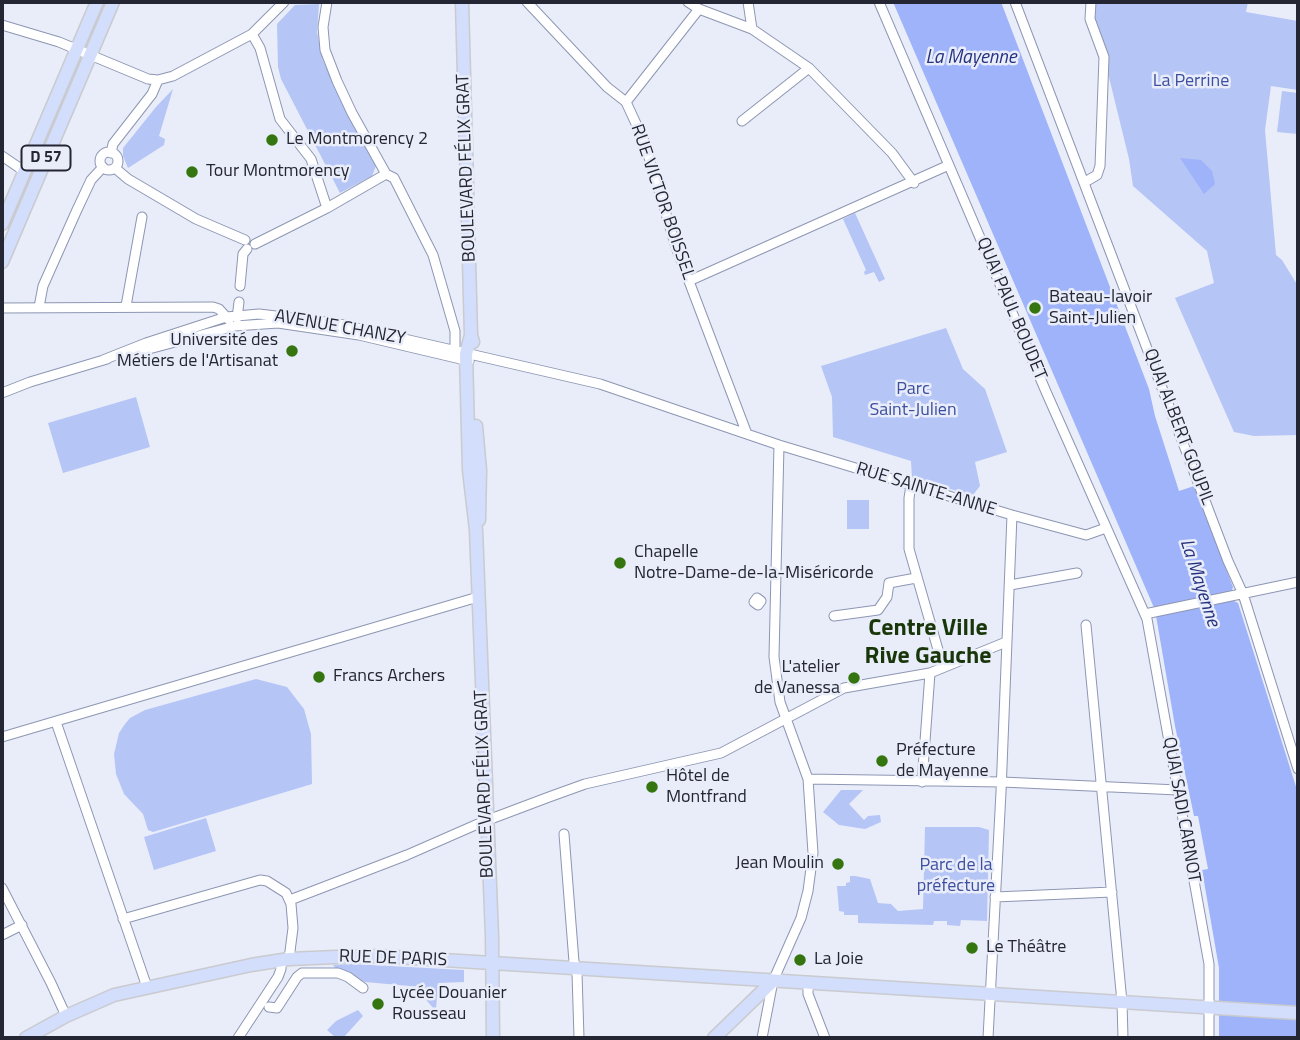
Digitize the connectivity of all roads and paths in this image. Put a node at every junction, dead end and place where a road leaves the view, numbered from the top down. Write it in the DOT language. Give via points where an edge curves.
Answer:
graph roads {
  1 [pos="97,2"];
  2 [pos="113,2"];
  3 [pos="284,2"];
  4 [pos="326,2"];
  5 [pos="462,2"];
  6 [pos="527,2"];
  7 [pos="688,2"];
  8 [pos="747,2"];
  9 [pos="878,2"];
  10 [pos="1016,2"];
  11 [pos="1091,2"];
  12 [pos="699,9"];
  13 [pos="2,25"];
  14 [pos="752,29"];
  15 [pos="252,34"];
  16 [pos="77,50"];
  17 [pos="90,55"];
  18 [pos="809,68"];
  19 [pos="158,80"];
  20 [pos="626,102"];
  21 [pos="742,121"];
  22 [pos="111,153"];
  23 [pos="2,156"];
  24 [pos="949,165"];
  25 [pos="103,167"];
  26 [pos="115,168"];
  27 [pos="24,171"];
  28 [pos="386,174"];
  29 [pos="1085,182"];
  30 [pos="914,183"];
  31 [pos="327,208"];
  32 [pos="142,217"];
  33 [pos="2,224"];
  34 [pos="249,244"];
  35 [pos="2,262"];
  36 [pos="690,281"];
  37 [pos="240,286"];
  38 [pos="239,302"];
  39 [pos="125,306"];
  40 [pos="39,307"];
  41 [pos="2,308"];
  42 [pos="237,315"];
  43 [pos="226,317"];
  44 [pos="234,327"];
  45 [pos="465,357"];
  46 [pos="103,360"];
  47 [pos="30,382"];
  48 [pos="2,387"];
  49 [pos="2,393"];
  50 [pos="747,434"];
  51 [pos="779,445"];
  52 [pos="911,486"];
  53 [pos="1012,515"];
  54 [pos="1105,528"];
  55 [pos="1077,573"];
  56 [pos="916,578"];
  57 [pos="1298,582"];
  58 [pos="1010,585"];
  59 [pos="1243,594"];
  60 [pos="478,597"];
  61 [pos="761,602"];
  62 [pos="775,602"];
  63 [pos="1145,614"];
  64 [pos="834,616"];
  65 [pos="1086,625"];
  66 [pos="1006,642"];
  67 [pos="943,667"];
  68 [pos="930,673"];
  69 [pos="785,718"];
  70 [pos="56,722"];
  71 [pos="2,737"];
  72 [pos="1298,769"];
  73 [pos="808,779"];
  74 [pos="922,782"];
  75 [pos="1002,782"];
  76 [pos="1102,788"];
  77 [pos="1178,790"];
  78 [pos="486,821"];
  79 [pos="564,834"];
  80 [pos="2,888"];
  81 [pos="1112,892"];
  82 [pos="995,897"];
  83 [pos="290,900"];
  84 [pos="124,919"];
  85 [pos="22,925"];
  86 [pos="2,935"];
  87 [pos="285,960"];
  88 [pos="492,963"];
  89 [pos="576,969"];
  90 [pos="773,981"];
  91 [pos="808,982"];
  92 [pos="147,987"];
  93 [pos="363,988"];
  94 [pos="990,993"];
  95 [pos="1122,1002"];
  96 [pos="269,1007"];
  97 [pos="1209,1007"];
  98 [pos="1298,1013"];
  99 [pos="66,1016"];
  100 [pos="26,1038"];
  101 [pos="238,1038"];
  102 [pos="493,1038"];
  103 [pos="579,1038"];
  104 [pos="715,1038"];
  105 [pos="762,1038"];
  106 [pos="825,1038"];
  107 [pos="988,1038"];
  108 [pos="1123,1038"];
  109 [pos="1209,1038"];
  1 -- 16 [label="main road, D 57"];
  2 -- 17 [label="main road, D 57"];
  3 -- 15 [label="street"];
  4 -- 28 [label="street" via="325,50"];
  5 -- 45 [label="main road, BOULEVARD FÉLIX GRAT" via="471,335"];
  6 -- 20 [label="street, RUE VICTOR BOISSEL"];
  7 -- 12 [label="street"];
  8 -- 14 [label="street"];
  9 -- 24 [label="street, QUAI PAUL BOUDET"];
  10 -- 29 [label="street, QUAI ALBERT GOUPIL"];
  11 -- 29 [label="street" via="1090,19 1104,64 1100,166 1097,175"];
  12 -- 14 [label="street"];
  12 -- 20 [label="street"];
  13 -- 16 [label="street"];
  14 -- 18 [label="street"];
  15 -- 19 [label="street"];
  15 -- 31 [label="street" via="280,119 311,159"];
  16 -- 17 [label="street"];
  16 -- 27 [label="main road, D 57"];
  17 -- 19 [label="street"];
  17 -- 35 [label="main road, D 57"];
  18 -- 21 [label="street"];
  18 -- 30 [label="street" via="892,153"];
  19 -- 22 [label="street"];
  20 -- 36 [label="street, RUE VICTOR BOISSEL" via="644,141"];
  22 -- 25 [label="street" via="102,157"];
  22 -- 26 [label="street" via="117,159"];
  23 -- 27 [label="street"];
  24 -- 30 [label="street"];
  24 -- 54 [label="street, QUAI PAUL BOUDET"];
  25 -- 26 [label="street"];
  25 -- 40 [label="street" via="91,180 76,212 43,286"];
  26 -- 34 [label="street" via="196,219"];
  27 -- 33 [label="main road, D 57"];
  28 -- 31 [label="street"];
  28 -- 45 [label="street" via="394,178 433,255"];
  29 -- 59 [label="street, QUAI ALBERT GOUPIL"];
  30 -- 36 [label="street"];
  31 -- 34 [label="street"];
  32 -- 39 [label="street"];
  34 -- 37 [label="street" via="243,254"];
  36 -- 50 [label="street, RUE VICTOR BOISSEL"];
  38 -- 42 [label="street"];
  39 -- 40 [label="street"];
  39 -- 43 [label="street" via="219,309"];
  40 -- 41 [label="street"];
  42 -- 43 [label="street, AVENUE CHANZY"];
  42 -- 44 [label="street"];
  42 -- 45 [label="street, AVENUE CHANZY" via="335,323"];
  43 -- 44 [label="street"];
  43 -- 46 [label="street, AVENUE CHANZY"];
  44 -- 45 [label="street, AVENUE CHANZY" via="301,326"];
  44 -- 46 [label="street, AVENUE CHANZY"];
  45 -- 50 [label="street, RUE SAINTE-ANNE" via="600,384"];
  45 -- 60 [label="main road, BOULEVARD FÉLIX GRAT"];
  46 -- 47 [label="street, AVENUE CHANZY"];
  47 -- 48 [label="street, AVENUE CHANZY"];
  47 -- 49 [label="street, AVENUE CHANZY"];
  50 -- 51 [label="street, RUE SAINTE-ANNE"];
  51 -- 52 [label="street, RUE SAINTE-ANNE"];
  51 -- 62 [label="street"];
  52 -- 53 [label="street, RUE SAINTE-ANNE"];
  52 -- 56 [label="street" via="909,550"];
  53 -- 54 [label="street, RUE SAINTE-ANNE" via="1086,534"];
  53 -- 58 [label="street"];
  54 -- 63 [label="street, QUAI PAUL BOUDET"];
  55 -- 58 [label="street"];
  56 -- 64 [label="street" via="889,583 878,610"];
  56 -- 67 [label="street"];
  57 -- 59 [label="street"];
  58 -- 66 [label="street"];
  59 -- 63 [label="street"];
  59 -- 72 [label="street, QUAI ALBERT GOUPIL"];
  60 -- 70 [label="street"];
  60 -- 78 [label="main road, BOULEVARD FÉLIX GRAT"];
  61 -- 62 [label="street"];
  62 -- 69 [label="street" via="774,657"];
  63 -- 77 [label="street, QUAI SADI CARNOT"];
  65 -- 76 [label="street"];
  66 -- 67 [label="street"];
  66 -- 75 [label="street"];
  67 -- 68 [label="street"];
  68 -- 69 [label="street" via="844,688"];
  68 -- 74 [label="street"];
  69 -- 73 [label="street"];
  69 -- 78 [label="street" via="721,753 585,784"];
  70 -- 71 [label="street"];
  70 -- 84 [label="street"];
  73 -- 74 [label="street"];
  73 -- 90 [label="street" via="813,867 801,918"];
  74 -- 75 [label="street"];
  75 -- 76 [label="street"];
  75 -- 82 [label="street"];
  76 -- 77 [label="street"];
  76 -- 81 [label="street"];
  77 -- 97 [label="street, QUAI SADI CARNOT" via="1209,964"];
  78 -- 83 [label="street"];
  78 -- 88 [label="main road, BOULEVARD FÉLIX GRAT"];
  79 -- 89 [label="street"];
  80 -- 85 [label="street"];
  81 -- 82 [label="street"];
  81 -- 95 [label="street"];
  82 -- 94 [label="street"];
  83 -- 84 [label="street" via="274,884 260,880"];
  83 -- 87 [label="street" via="293,917"];
  84 -- 92 [label="street"];
  85 -- 86 [label="street"];
  85 -- 99 [label="street"];
  87 -- 88 [label="main road, RUE DE PARIS" via="379,956"];
  87 -- 92 [label="main road, RUE DE PARIS"];
  87 -- 101 [label="street"];
  88 -- 89 [label="main road, RUE DE PARIS"];
  88 -- 102 [label="main road, BOULEVARD FÉLIX GRAT"];
  89 -- 90 [label="main road, RUE DE PARIS"];
  89 -- 103 [label="street"];
  90 -- 91 [label="main road, RUE DE PARIS"];
  90 -- 104 [label="main road"];
  90 -- 105 [label="street"];
  91 -- 94 [label="main road, RUE DE PARIS"];
  91 -- 106 [label="street"];
  92 -- 99 [label="main road, RUE DE PARIS" via="114,995"];
  93 -- 96 [label="street" via="338,973 302,973 277,1008"];
  94 -- 95 [label="main road, RUE DE PARIS"];
  94 -- 107 [label="street"];
  95 -- 97 [label="main road, RUE DE PARIS"];
  95 -- 108 [label="street"];
  97 -- 98 [label="main road, RUE DE PARIS"];
  97 -- 109 [label="street, QUAI SADI CARNOT"];
  99 -- 100 [label="main road, RUE DE PARIS"];
}
